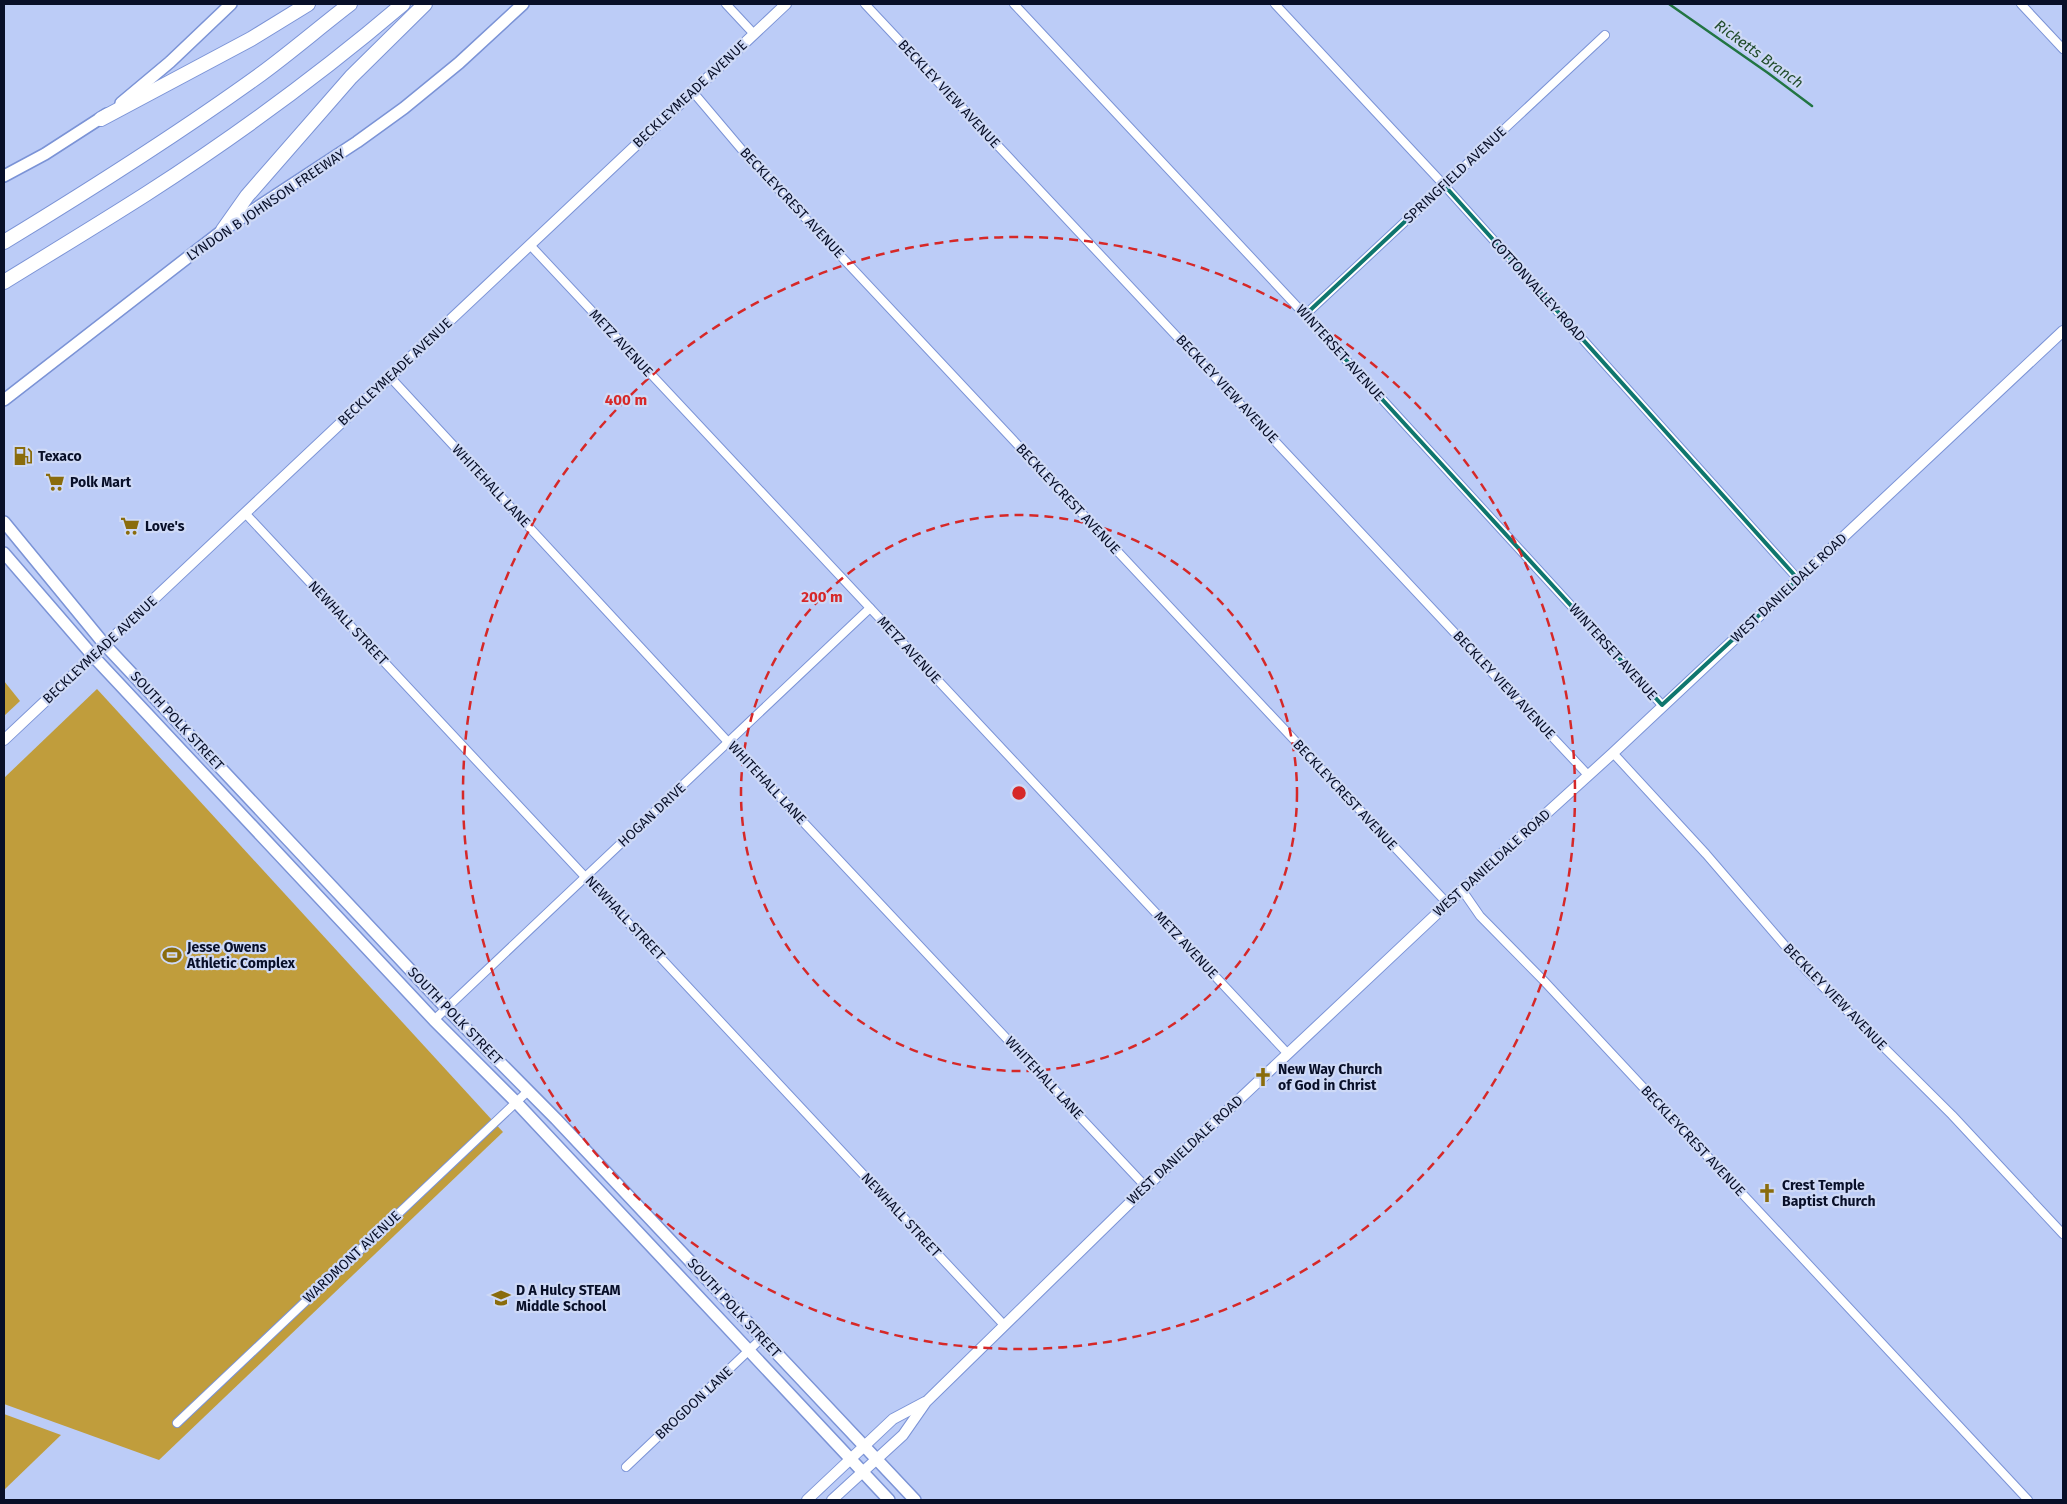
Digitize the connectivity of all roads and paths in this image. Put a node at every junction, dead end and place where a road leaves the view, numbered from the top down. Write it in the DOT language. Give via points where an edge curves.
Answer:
graph roads {
  1 [pos="232,4"];
  2 [pos="308,4"];
  3 [pos="350,4"];
  4 [pos="403,4"];
  5 [pos="426,4"];
  6 [pos="523,4"];
  7 [pos="726,4"];
  8 [pos="786,4"];
  9 [pos="865,4"];
  10 [pos="1014,4"];
  11 [pos="1275,4"];
  12 [pos="2021,4"];
  13 [pos="754,34"];
  14 [pos="1605,35"];
  15 [pos="2063,49"];
  16 [pos="693,92"];
  17 [pos="101,119"];
  18 [pos="4,176"];
  19 [pos="1444,185"];
  20 [pos="223,230"];
  21 [pos="4,242"];
  22 [pos="530,245"];
  23 [pos="4,282"];
  24 [pos="1305,315"];
  25 [pos="2063,331"];
  26 [pos="390,376"];
  27 [pos="4,400"];
  28 [pos="245,513"];
  29 [pos="4,522"];
  30 [pos="4,553"];
  31 [pos="1798,579"];
  32 [pos="870,608"];
  33 [pos="105,645"];
  34 [pos="93,656"];
  35 [pos="1662,705"];
  36 [pos="4,740"];
  37 [pos="729,743"];
  38 [pos="1613,753"];
  39 [pos="1588,775"];
  40 [pos="286,838"];
  41 [pos="274,849"];
  42 [pos="586,876"];
  43 [pos="1462,890"];
  44 [pos="1447,903"];
  45 [pos="446,1008"];
  46 [pos="434,1020"];
  47 [pos="1288,1054"];
  48 [pos="528,1090"];
  49 [pos="516,1102"];
  50 [pos="592,1158"];
  51 [pos="580,1170"];
  52 [pos="1146,1187"];
  53 [pos="2063,1234"];
  54 [pos="669,1239"];
  55 [pos="657,1252"];
  56 [pos="1004,1325"];
  57 [pos="762,1338"];
  58 [pos="749,1350"];
  59 [pos="926,1402"];
  60 [pos="177,1423"];
  61 [pos="865,1447"];
  62 [pos="851,1459"];
  63 [pos="877,1460"];
  64 [pos="626,1467"];
  65 [pos="863,1472"];
  66 [pos="807,1500"];
  67 [pos="832,1500"];
  68 [pos="889,1500"];
  69 [pos="915,1500"];
  70 [pos="2028,1500"];
  1 -- 17 [label="main road" via="170,62"];
  2 -- 17 [label="highway" via="251,39"];
  3 -- 21 [label="highway" via="262,73 200,116"];
  4 -- 23 [label="highway" via="228,139 147,194"];
  5 -- 20 [label="highway" via="351,78 247,196"];
  6 -- 20 [label="main road, LYNDON B JOHNSON FREEWAY" via="404,108"];
  7 -- 13 [label="street"];
  8 -- 13 [label="street, BECKLEYMEADE AVENUE"];
  9 -- 39 [label="street, BECKLEY VIEW AVENUE"];
  10 -- 24 [label="street, WINTERSET AVENUE"];
  11 -- 19 [label="street, COTTONVALLEY ROAD"];
  12 -- 15 [label="street"];
  13 -- 16 [label="street, BECKLEYMEADE AVENUE"];
  14 -- 19 [label="street, SPRINGFIELD AVENUE"];
  16 -- 22 [label="street, BECKLEYMEADE AVENUE"];
  16 -- 44 [label="street, BECKLEYCREST AVENUE" via="748,157"];
  17 -- 18 [label="main road"];
  19 -- 24 [label="street, SPRINGFIELD AVENUE"];
  19 -- 31 [label="street, COTTONVALLEY ROAD"];
  20 -- 27 [label="main road, LYNDON B JOHNSON FREEWAY"];
  22 -- 26 [label="street, BECKLEYMEADE AVENUE"];
  22 -- 32 [label="street, METZ AVENUE"];
  24 -- 35 [label="street, WINTERSET AVENUE"];
  25 -- 31 [label="street, WEST DANIELDALE ROAD"];
  26 -- 28 [label="street, BECKLEYMEADE AVENUE"];
  26 -- 37 [label="street, WHITEHALL LANE"];
  28 -- 33 [label="street, BECKLEYMEADE AVENUE"];
  28 -- 42 [label="street, NEWHALL STREET"];
  29 -- 33 [label="main road, SOUTH POLK STREET"];
  30 -- 34 [label="main road, SOUTH POLK STREET"];
  31 -- 35 [label="street, WEST DANIELDALE ROAD"];
  32 -- 37 [label="street, HOGAN DRIVE"];
  32 -- 47 [label="street, METZ AVENUE"];
  33 -- 34 [label="street, BECKLEYMEADE AVENUE"];
  33 -- 40 [label="main road, SOUTH POLK STREET"];
  34 -- 36 [label="street, BECKLEYMEADE AVENUE"];
  34 -- 41 [label="main road, SOUTH POLK STREET"];
  35 -- 38 [label="street, WEST DANIELDALE ROAD"];
  37 -- 42 [label="street, HOGAN DRIVE"];
  37 -- 52 [label="street, WHITEHALL LANE"];
  38 -- 39 [label="street, WEST DANIELDALE ROAD"];
  38 -- 53 [label="street, BECKLEY VIEW AVENUE" via="1806,970 1952,1115"];
  39 -- 43 [label="street, WEST DANIELDALE ROAD"];
  40 -- 41 [label="main road"];
  40 -- 45 [label="main road, SOUTH POLK STREET"];
  41 -- 46 [label="main road, SOUTH POLK STREET"];
  42 -- 45 [label="street, HOGAN DRIVE"];
  42 -- 56 [label="street, NEWHALL STREET"];
  43 -- 44 [label="street, WEST DANIELDALE ROAD"];
  43 -- 70 [label="street, BECKLEYCREST AVENUE" via="1480,916"];
  44 -- 47 [label="street, WEST DANIELDALE ROAD"];
  45 -- 46 [label="street, HOGAN DRIVE"];
  45 -- 48 [label="main road, SOUTH POLK STREET"];
  46 -- 49 [label="main road, SOUTH POLK STREET"];
  47 -- 52 [label="street, WEST DANIELDALE ROAD"];
  48 -- 49 [label="street, WARDMONT AVENUE"];
  48 -- 50 [label="main road, SOUTH POLK STREET"];
  49 -- 51 [label="main road, SOUTH POLK STREET"];
  49 -- 60 [label="street, WARDMONT AVENUE"];
  50 -- 51 [label="main road"];
  50 -- 54 [label="main road, SOUTH POLK STREET"];
  51 -- 55 [label="main road, SOUTH POLK STREET"];
  52 -- 56 [label="street, WEST DANIELDALE ROAD"];
  54 -- 55 [label="main road"];
  54 -- 57 [label="main road, SOUTH POLK STREET"];
  55 -- 58 [label="main road, SOUTH POLK STREET"];
  56 -- 59 [label="street, WEST DANIELDALE ROAD"];
  57 -- 58 [label="street, BROGDON LANE"];
  57 -- 61 [label="main road, SOUTH POLK STREET"];
  58 -- 62 [label="main road, SOUTH POLK STREET"];
  58 -- 64 [label="street, BROGDON LANE"];
  59 -- 61 [label="street, WEST DANIELDALE ROAD" via="893,1419"];
  59 -- 63 [label="street, WEST DANIELDALE ROAD" via="903,1435"];
  61 -- 62 [label="street, WEST DANIELDALE ROAD"];
  61 -- 63 [label="main road, SOUTH POLK STREET"];
  62 -- 65 [label="main road, SOUTH POLK STREET"];
  62 -- 66 [label="street, WEST DANIELDALE ROAD"];
  63 -- 65 [label="street, WEST DANIELDALE ROAD"];
  63 -- 69 [label="main road, SOUTH POLK STREET"];
  65 -- 67 [label="street, WEST DANIELDALE ROAD"];
  65 -- 68 [label="main road, SOUTH POLK STREET"];
}
